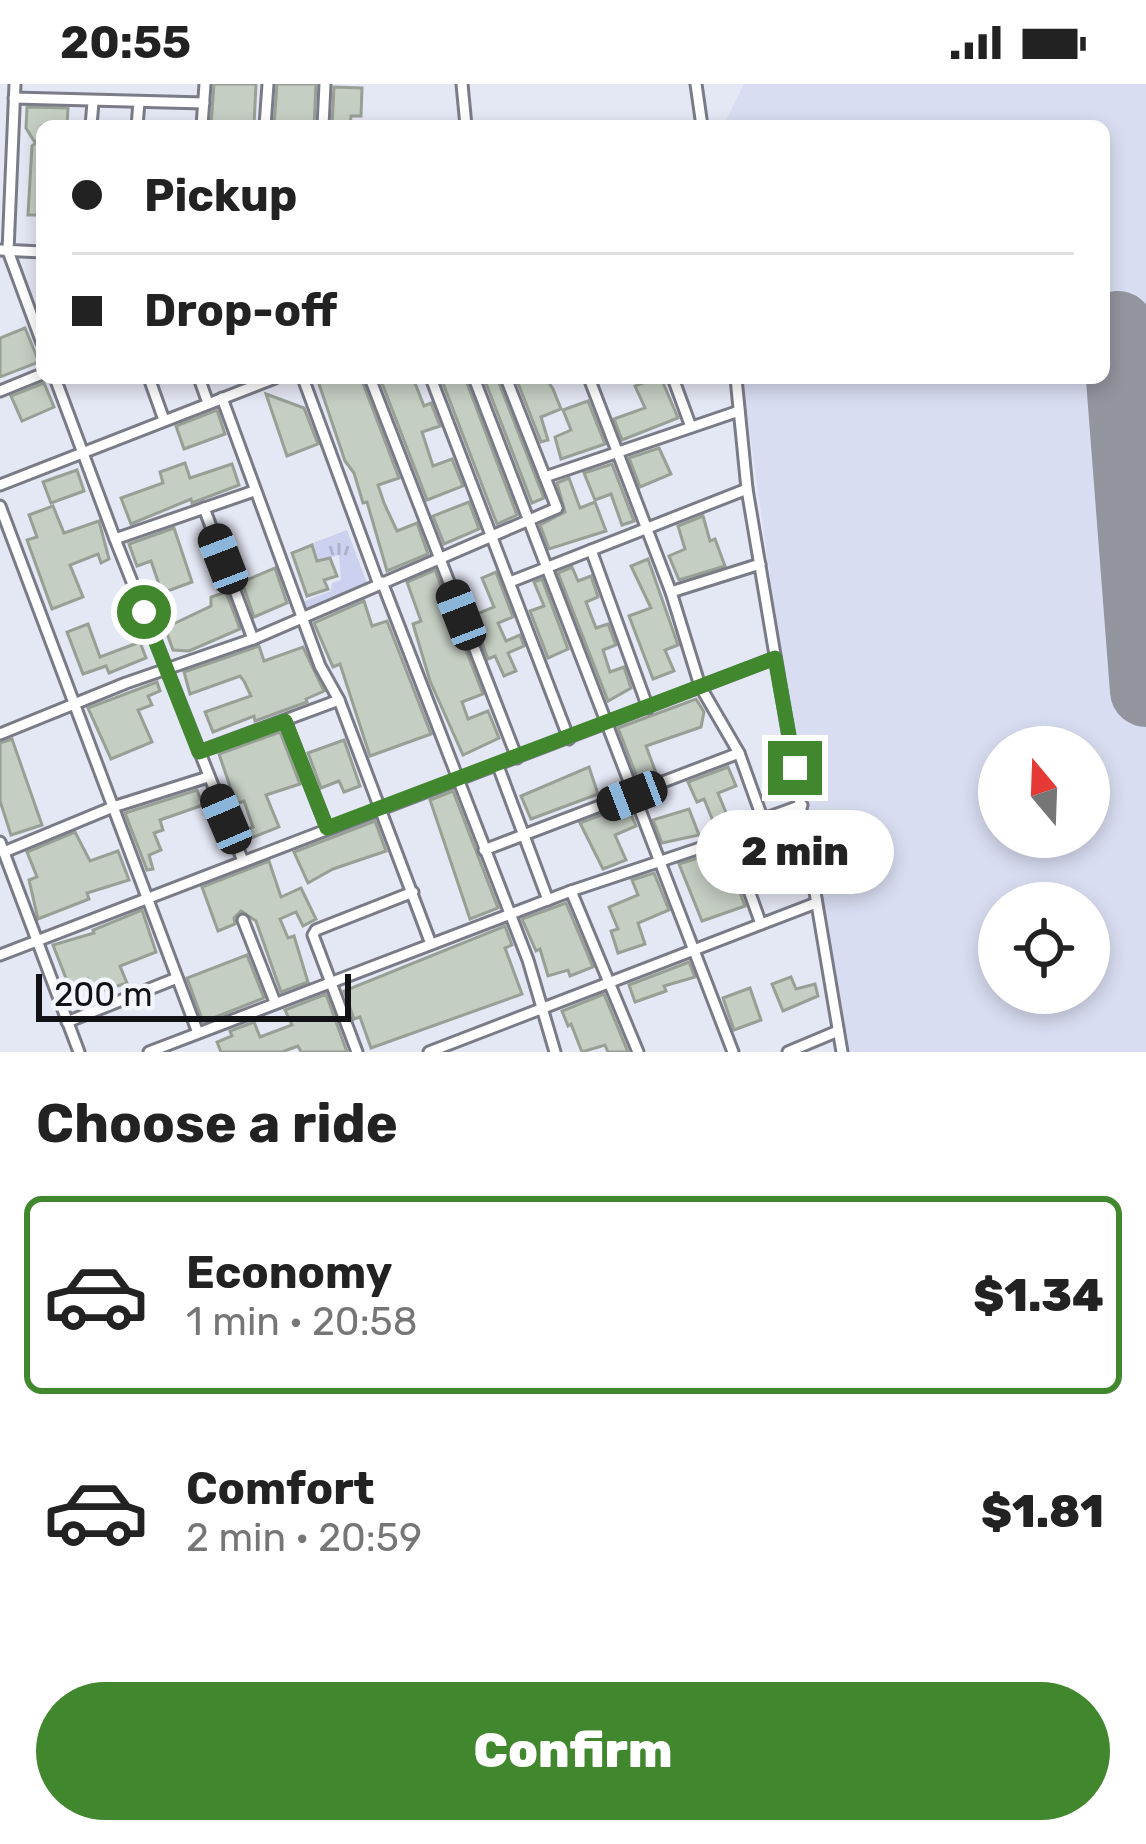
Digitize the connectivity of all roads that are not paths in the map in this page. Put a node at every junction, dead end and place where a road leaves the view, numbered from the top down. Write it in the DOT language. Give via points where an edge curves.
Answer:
graph roads {
  1 [pos="15,84"];
  2 [pos="206,84"];
  3 [pos="268,84"];
  4 [pos="326,84"];
  5 [pos="462,84"];
  6 [pos="696,84"];
  7 [pos="14,98"];
  8 [pos="93,102"];
  9 [pos="139,102"];
  10 [pos="204,103"];
  11 [pos="92,120"];
  12 [pos="138,120"];
  13 [pos="203,120"];
  14 [pos="265,120"];
  15 [pos="323,120"];
  16 [pos="465,120"];
  17 [pos="701,120"];
  18 [pos="5,182"];
  19 [pos="4,250"];
  20 [pos="36,252"];
  21 [pos="36,328"];
  22 [pos="36,376"];
  23 [pos="57,384"];
  24 [pos="151,384"];
  25 [pos="201,384"];
  26 [pos="259,384"];
  27 [pos="305,384"];
  28 [pos="372,384"];
  29 [pos="433,384"];
  30 [pos="476,384"];
  31 [pos="508,384"];
  32 [pos="591,384"];
  33 [pos="675,384"];
  34 [pos="737,384"];
  35 [pos="0,391"];
  36 [pos="222,398"];
  37 [pos="208,403"];
  38 [pos="739,412"];
  39 [pos="164,420"];
  40 [pos="691,427"];
  41 [pos="81,452"];
  42 [pos="616,452"];
  43 [pos="545,477"];
  44 [pos="0,485"];
  45 [pos="747,489"];
  46 [pos="254,491"];
  47 [pos="0,506"];
  48 [pos="203,508"];
  49 [pos="526,520"];
  50 [pos="645,528"];
  51 [pos="492,536"];
  52 [pos="115,539"];
  53 [pos="591,550"];
  54 [pos="439,556"];
  55 [pos="760,564"];
  56 [pos="544,569"];
  57 [pos="378,582"];
  58 [pos="510,582"];
  59 [pos="671,592"];
  60 [pos="302,615"];
  61 [pos="254,638"];
  62 [pos="775,658"];
  63 [pos="168,668"];
  64 [pos="700,686"];
  65 [pos="339,700"];
  66 [pos="74,705"];
  67 [pos="648,708"];
  68 [pos="285,721"];
  69 [pos="606,724"];
  70 [pos="0,734"];
  71 [pos="569,739"];
  72 [pos="199,752"];
  73 [pos="739,753"];
  74 [pos="517,758"];
  75 [pos="498,766"];
  76 [pos="208,777"];
  77 [pos="456,780"];
  78 [pos="632,796"];
  79 [pos="802,805"];
  80 [pos="112,807"];
  81 [pos="379,808"];
  82 [pos="763,820"];
  83 [pos="327,828"];
  84 [pos="524,836"];
  85 [pos="730,838"];
  86 [pos="2,847"];
  87 [pos="484,850"];
  88 [pos="659,860"];
  89 [pos="243,861"];
  90 [pos="571,891"];
  91 [pos="413,892"];
  92 [pos="147,898"];
  93 [pos="548,900"];
  94 [pos="816,903"];
  95 [pos="510,916"];
  96 [pos="243,920"];
  97 [pos="761,924"];
  98 [pos="39,940"];
  99 [pos="430,944"];
  100 [pos="697,950"];
  101 [pos="0,955"];
  102 [pos="177,977"];
  103 [pos="610,980"];
  104 [pos="330,981"];
  105 [pos="275,1003"];
  106 [pos="542,1008"];
  107 [pos="67,1022"];
  108 [pos="838,1031"];
  109 [pos="198,1033"];
  110 [pos="436,1051"];
  111 [pos="79,1052"];
  112 [pos="149,1052"];
  113 [pos="357,1052"];
  114 [pos="555,1052"];
  115 [pos="638,1052"];
  116 [pos="733,1052"];
  117 [pos="788,1052"];
  118 [pos="842,1052"];
  1 -- 7 [label="street"];
  2 -- 10 [label="street"];
  3 -- 14 [label="street"];
  4 -- 15 [label="street"];
  5 -- 16 [label="street"];
  6 -- 17 [label="street"];
  7 -- 8 [label="street"];
  7 -- 18 [label="street"];
  8 -- 9 [label="street"];
  8 -- 11 [label="street"];
  9 -- 10 [label="street"];
  9 -- 12 [label="street"];
  10 -- 13 [label="street"];
  18 -- 19 [label="street"];
  19 -- 20 [label="street"];
  19 -- 21 [label="street"];
  22 -- 35 [label="street"];
  23 -- 41 [label="street"];
  24 -- 39 [label="street"];
  25 -- 37 [label="street"];
  26 -- 36 [label="street"];
  27 -- 57 [label="street"];
  28 -- 54 [label="street"];
  29 -- 51 [label="street"];
  30 -- 49 [label="street"];
  31 -- 43 [label="street"];
  32 -- 42 [label="street"];
  33 -- 40 [label="street"];
  34 -- 38 [label="street"];
  36 -- 37 [label="street"];
  36 -- 46 [label="street"];
  37 -- 39 [label="street"];
  38 -- 40 [label="street"];
  38 -- 45 [label="street"];
  39 -- 41 [label="street"];
  40 -- 42 [label="street"];
  41 -- 44 [label="street"];
  41 -- 52 [label="street"];
  42 -- 43 [label="street"];
  42 -- 50 [label="street"];
  43 -- 49 [label="street" via="556,508"];
  45 -- 50 [label="street"];
  45 -- 55 [label="street"];
  46 -- 48 [label="street"];
  46 -- 60 [label="street"];
  47 -- 66 [label="street"];
  48 -- 52 [label="street"];
  48 -- 61 [label="street"];
  49 -- 51 [label="street"];
  49 -- 56 [label="street"];
  50 -- 53 [label="street"];
  50 -- 59 [label="street"];
  51 -- 54 [label="street"];
  51 -- 58 [label="street"];
  52 -- 63 [label="street"];
  53 -- 56 [label="street"];
  53 -- 67 [label="street"];
  54 -- 57 [label="street"];
  54 -- 74 [label="street"];
  55 -- 59 [label="street"];
  55 -- 62 [label="street"];
  56 -- 58 [label="street"];
  56 -- 69 [label="street"];
  57 -- 60 [label="street"];
  57 -- 77 [label="street"];
  58 -- 71 [label="street"];
  59 -- 64 [label="street"];
  60 -- 61 [label="street"];
  60 -- 65 [label="street"];
  61 -- 63 [label="street"];
  62 -- 64 [label="street"];
  62 -- 79 [label="street"];
  63 -- 66 [label="street"];
  63 -- 72 [label="street"];
  64 -- 67 [label="street"];
  64 -- 73 [label="street"];
  65 -- 68 [label="street"];
  65 -- 81 [label="street"];
  66 -- 70 [label="street"];
  66 -- 80 [label="street"];
  67 -- 69 [label="street"];
  68 -- 72 [label="street"];
  68 -- 83 [label="street"];
  69 -- 71 [label="street"];
  69 -- 78 [label="street"];
  71 -- 74 [label="street"];
  72 -- 76 [label="street"];
  73 -- 78 [label="street"];
  73 -- 82 [label="street"];
  74 -- 75 [label="street"];
  75 -- 77 [label="street"];
  75 -- 84 [label="street"];
  76 -- 80 [label="street"];
  76 -- 89 [label="street"];
  77 -- 81 [label="street"];
  77 -- 87 [label="street"];
  78 -- 84 [label="street"];
  78 -- 88 [label="street"];
  79 -- 82 [label="street"];
  79 -- 94 [label="street"];
  80 -- 86 [label="street"];
  80 -- 92 [label="street"];
  81 -- 83 [label="street"];
  81 -- 91 [label="street"];
  82 -- 85 [label="street"];
  83 -- 89 [label="street"];
  84 -- 87 [label="street"];
  84 -- 93 [label="street"];
  85 -- 88 [label="street"];
  85 -- 97 [label="street"];
  86 -- 98 [label="street"];
  87 -- 95 [label="street"];
  88 -- 90 [label="street"];
  88 -- 100 [label="street"];
  89 -- 92 [label="street"];
  90 -- 93 [label="street"];
  90 -- 103 [label="street"];
  91 -- 99 [label="street"];
  91 -- 104 [label="street" via="316,930 312,941"];
  92 -- 98 [label="street"];
  92 -- 102 [label="street"];
  93 -- 95 [label="street"];
  94 -- 97 [label="street"];
  94 -- 108 [label="street"];
  95 -- 99 [label="street"];
  95 -- 106 [label="street"];
  96 -- 105 [label="street"];
  97 -- 100 [label="street"];
  98 -- 101 [label="street"];
  98 -- 107 [label="street"];
  99 -- 104 [label="street"];
  100 -- 103 [label="street"];
  100 -- 116 [label="street"];
  102 -- 107 [label="street"];
  102 -- 109 [label="street"];
  103 -- 106 [label="street"];
  103 -- 115 [label="street"];
  104 -- 105 [label="street"];
  104 -- 113 [label="street"];
  105 -- 109 [label="street"];
  106 -- 110 [label="street"];
  106 -- 114 [label="street"];
  107 -- 111 [label="street"];
  108 -- 117 [label="street"];
  108 -- 118 [label="street"];
  109 -- 112 [label="street"];
}
